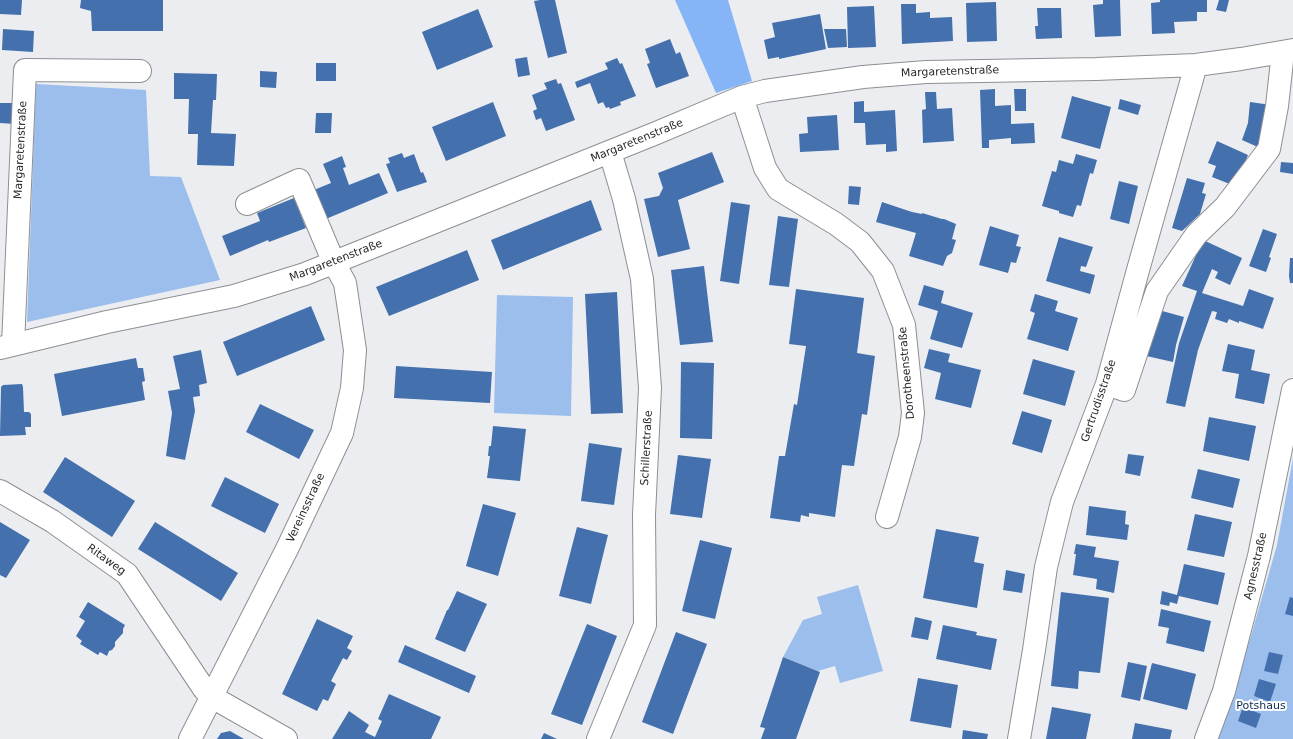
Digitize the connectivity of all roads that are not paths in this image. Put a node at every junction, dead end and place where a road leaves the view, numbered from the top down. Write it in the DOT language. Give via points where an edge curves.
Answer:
graph roads {
  1 [pos="1288,51"];
  2 [pos="1196,65"];
  3 [pos="140,71"];
  4 [pos="742,97"];
  5 [pos="610,152"];
  6 [pos="247,204"];
  7 [pos="334,263"];
  8 [pos="6,347"];
  9 [pos="1107,384"];
  10 [pos="1293,390"];
  11 [pos="0,490"];
  12 [pos="887,517"];
  13 [pos="212,697"];
  14 [pos="190,739"];
  15 [pos="286,739"];
  16 [pos="598,739"];
  17 [pos="1019,739"];
  18 [pos="1206,739"];
  1 -- 2 [label="street, Margaretenstraße"];
  1 -- 9 [label="street, Margaretenstraße" via="1268,149 1225,207 1196,235 1157,291 1124,390"];
  2 -- 4 [label="street, Margaretenstraße" via="926,72 864,77 765,91"];
  2 -- 9 [label="street, Gertrudisstraße"];
  3 -- 8 [label="street, Margaretenstraße" via="25,70"];
  4 -- 5 [label="street, Margaretenstraße"];
  4 -- 12 [label="street, Dorotheenstraße" via="765,168 778,189 836,224 860,242 883,271 904,325 913,413 910,437"];
  5 -- 7 [label="street, Margaretenstraße"];
  5 -- 16 [label="street, Schillerstraße" via="624,199 642,279 650,388 644,515 645,625"];
  6 -- 7 [label="street, Vereinsstraße" via="299,180"];
  7 -- 8 [label="street, Margaretenstraße" via="234,296 107,322"];
  7 -- 13 [label="street, Vereinsstraße" via="345,283 355,350 352,388 342,433"];
  9 -- 17 [label="street, Gertrudisstraße" via="1062,502 1046,567"];
  10 -- 18 [label="street, Agnesstraße" via="1259,556 1224,691"];
  11 -- 13 [label="street, Ritaweg" via="52,521 127,574 204,689"];
  13 -- 14 [label="street, Vereinsstraße"];
  13 -- 15 [label="street"];
}
